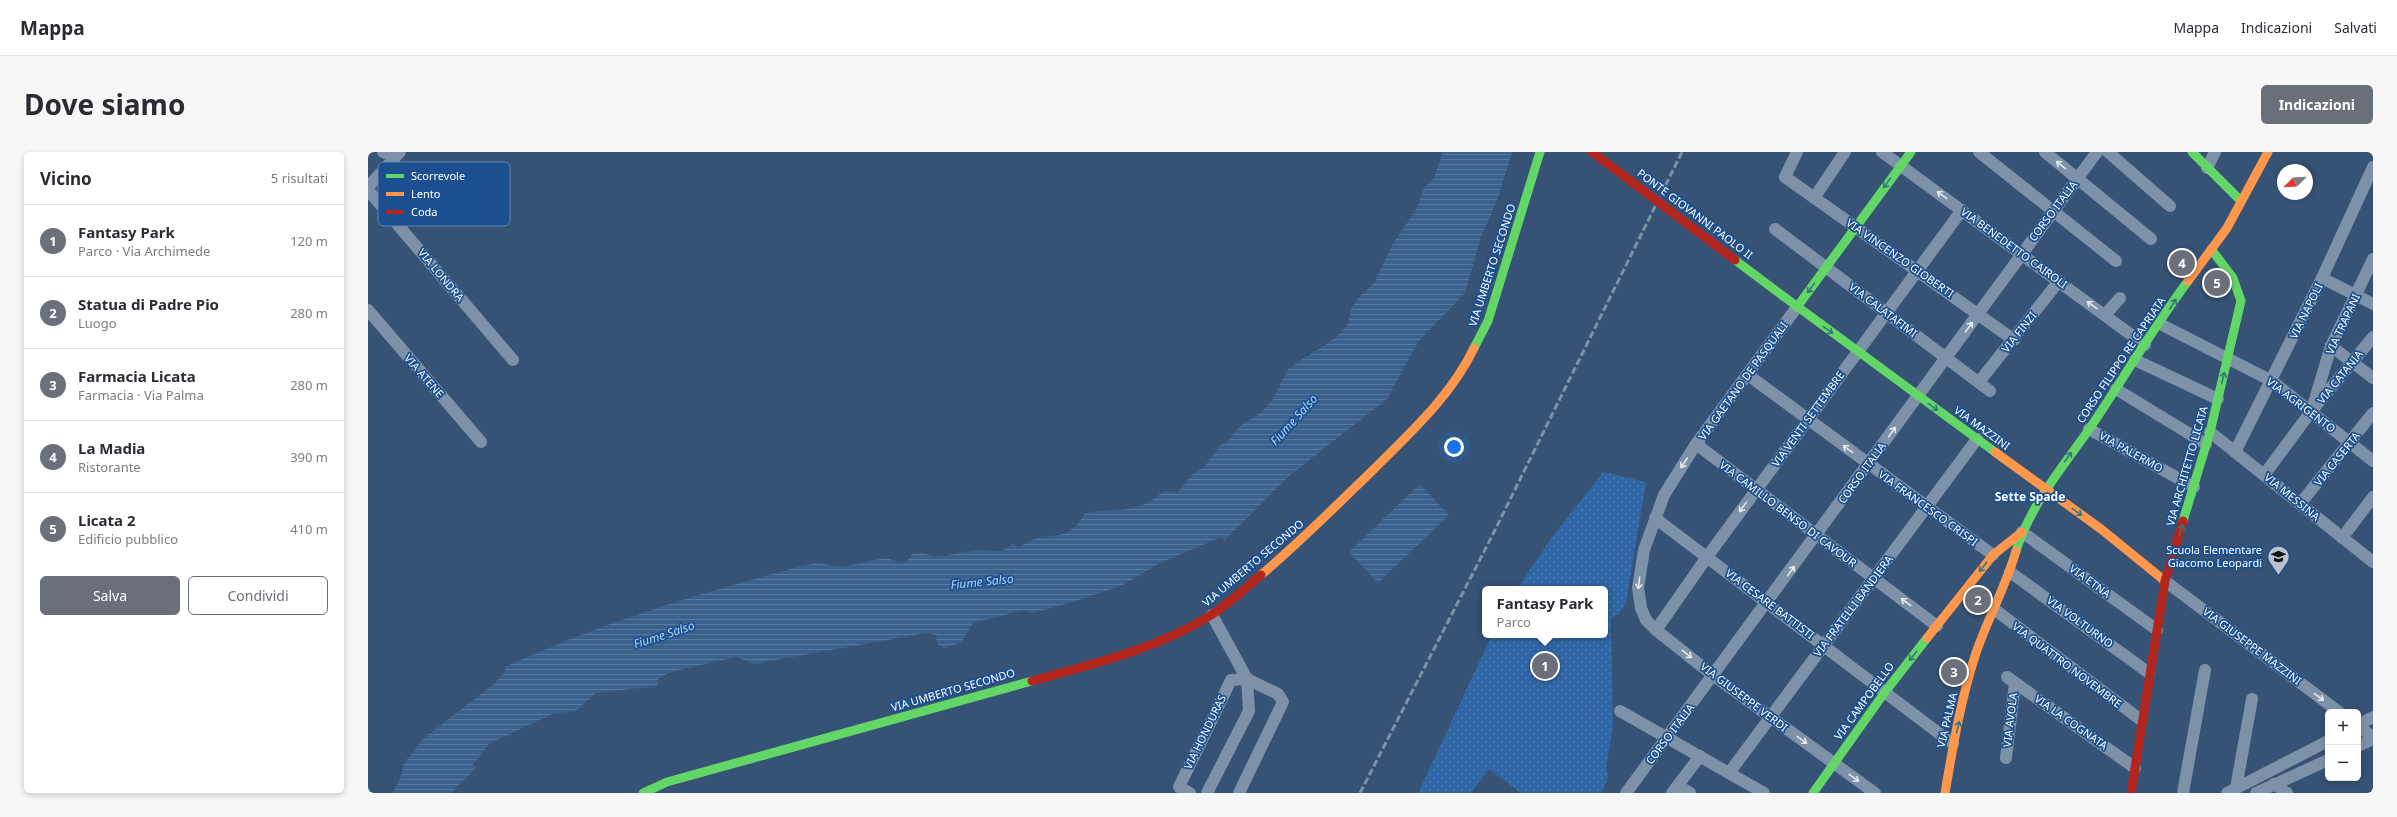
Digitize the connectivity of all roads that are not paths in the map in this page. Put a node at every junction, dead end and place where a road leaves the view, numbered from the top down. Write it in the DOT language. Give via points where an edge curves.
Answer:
graph roads {
  1 [pos="383,152"];
  2 [pos="1540,152"];
  3 [pos="1592,152"];
  4 [pos="1797,152"];
  5 [pos="1845,152"];
  6 [pos="1882,152"];
  7 [pos="1911,152"];
  8 [pos="1979,152"];
  9 [pos="2045,152"];
  10 [pos="2097,152"];
  11 [pos="2108,152"];
  12 [pos="2192,152"];
  13 [pos="2215,152"];
  14 [pos="2268,152"];
  15 [pos="398,154"];
  16 [pos="391,162"];
  17 [pos="1900,165"];
  18 [pos="2373,167"];
  19 [pos="2208,168"];
  20 [pos="378,177"];
  21 [pos="2078,178"];
  22 [pos="368,188"];
  23 [pos="1814,198"];
  24 [pos="378,200"];
  25 [pos="2241,202"];
  26 [pos="2170,206"];
  27 [pos="1962,210"];
  28 [pos="2052,212"];
  29 [pos="400,226"];
  30 [pos="1856,227"];
  31 [pos="1775,229"];
  32 [pos="2151,239"];
  33 [pos="2211,249"];
  34 [pos="2022,254"];
  35 [pos="2373,259"];
  36 [pos="2116,261"];
  37 [pos="1826,267"];
  38 [pos="1918,271"];
  39 [pos="2322,278"];
  40 [pos="2059,281"];
  41 [pos="2356,295"];
  42 [pos="1782,296"];
  43 [pos="2120,298"];
  44 [pos="2373,304"];
  45 [pos="1797,306"];
  46 [pos="368,310"];
  47 [pos="1886,313"];
  48 [pos="1978,314"];
  49 [pos="2105,315"];
  50 [pos="2160,324"];
  51 [pos="2373,337"];
  52 [pos="2014,340"];
  53 [pos="2146,345"];
  54 [pos="2331,346"];
  55 [pos="1858,352"];
  56 [pos="1947,358"];
  57 [pos="513,360"];
  58 [pos="2135,360"];
  59 [pos="2228,360"];
  60 [pos="2352,362"];
  61 [pos="1748,375"];
  62 [pos="2373,378"];
  63 [pos="2272,381"];
  64 [pos="1979,382"];
  65 [pos="2116,389"];
  66 [pos="1990,391"];
  67 [pos="1918,395"];
  68 [pos="2218,399"];
  69 [pos="2310,413"];
  70 [pos="2373,413"];
  71 [pos="1808,420"];
  72 [pos="2089,429"];
  73 [pos="2210,432"];
  74 [pos="1977,439"];
  75 [pos="481,442"];
  76 [pos="2350,443"];
  77 [pos="1696,444"];
  78 [pos="2206,444"];
  79 [pos="2235,452"];
  80 [pos="2373,461"];
  81 [pos="1869,464"];
  82 [pos="2264,475"];
  83 [pos="2194,487"];
  84 [pos="2046,489"];
  85 [pos="1756,490"];
  86 [pos="2373,497"];
  87 [pos="2300,504"];
  88 [pos="1927,507"];
  89 [pos="2369,510"];
  90 [pos="1655,518"];
  91 [pos="2022,532"];
  92 [pos="1817,536"];
  93 [pos="2342,538"];
  94 [pos="1993,555"];
  95 [pos="1707,557"];
  96 [pos="2373,562"];
  97 [pos="2010,572"];
  98 [pos="1874,578"];
  99 [pos="2166,581"];
  100 [pos="1768,603"];
  101 [pos="1994,609"];
  102 [pos="1212,615"];
  103 [pos="1937,626"];
  104 [pos="1656,630"];
  105 [pos="2157,630"];
  106 [pos="1824,645"];
  107 [pos="2205,670"];
  108 [pos="2149,673"];
  109 [pos="1714,676"];
  110 [pos="1247,679"];
  111 [pos="2011,680"];
  112 [pos="1885,692"];
  113 [pos="2252,699"];
  114 [pos="2335,709"];
  115 [pos="1620,711"];
  116 [pos="1770,717"];
  117 [pos="2373,717"];
  118 [pos="2141,720"];
  119 [pos="2361,724"];
  120 [pos="2361,728"];
  121 [pos="1667,738"];
  122 [pos="2373,738"];
  123 [pos="2325,743"];
  124 [pos="1953,744"];
  125 [pos="2360,745"];
  126 [pos="1700,756"];
  127 [pos="2006,758"];
  128 [pos="2325,761"];
  129 [pos="1834,763"];
  130 [pos="2134,768"];
  131 [pos="1729,773"];
  132 [pos="2274,784"];
  133 [pos="1675,789"];
  134 [pos="2231,790"];
  135 [pos="643,793"];
  136 [pos="1190,793"];
  137 [pos="1207,793"];
  138 [pos="1239,793"];
  139 [pos="1626,793"];
  140 [pos="1690,793"];
  141 [pos="1764,793"];
  142 [pos="1813,793"];
  143 [pos="1874,793"];
  144 [pos="1944,793"];
  145 [pos="2131,793"];
  146 [pos="2183,793"];
  147 [pos="2256,793"];
  148 [pos="2287,793"];
  1 -- 15 [label="street"];
  2 -- 102 [label="main road, VIA UMBERTO SECONDO" via="1488,321 1449,390 1426,417 1300,542"];
  3 -- 42 [label="main road, PONTE GIOVANNI PAOLO II, bridge"];
  4 -- 23 [label="street, VIA VINCENZO GIOBERTI" via="1785,177"];
  5 -- 23 [label="street"];
  6 -- 17 [label="street, VIA BENEDETTO CAIROLI"];
  7 -- 17 [label="main road, VIA GAETANO DE PASQUALI"];
  8 -- 28 [label="street"];
  21 -- 9 [label="street, one-way"];
  10 -- 21 [label="street, CORSO ITALIA"];
  11 -- 26 [label="street"];
  12 -- 19 [label="main road"];
  13 -- 19 [label="street"];
  14 -- 25 [label="main road, CORSO FILIPPO RE CAPRIATA"];
  15 -- 16 [label="street"];
  27 -- 17 [label="street, VIA BENEDETTO CAIROLI, one-way"];
  17 -- 30 [label="main road, VIA GAETANO DE PASQUALI, one-way"];
  18 -- 39 [label="street, VIA NAPOLI"];
  19 -- 25 [label="main road"];
  20 -- 22 [label="street"];
  21 -- 28 [label="street, CORSO ITALIA"];
  21 -- 32 [label="street"];
  22 -- 24 [label="street, VIA LONDRA"];
  23 -- 30 [label="street, VIA VINCENZO GIOBERTI"];
  25 -- 33 [label="main road, CORSO FILIPPO RE CAPRIATA" via="2227,228"];
  27 -- 34 [label="street, VIA BENEDETTO CAIROLI"];
  27 -- 38 [label="street, VIA VENTI SETTEMBRE"];
  28 -- 34 [label="street, CORSO ITALIA"];
  28 -- 36 [label="street"];
  29 -- 57 [label="street, VIA LONDRA"];
  30 -- 37 [label="main road, VIA GAETANO DE PASQUALI"];
  30 -- 38 [label="street, VIA VINCENZO GIOBERTI"];
  31 -- 37 [label="street, VIA CALATAFIMI"];
  50 -- 33 [label="main road, CORSO FILIPPO RE CAPRIATA, one-way"];
  33 -- 59 [label="main road, VIA ARCHITETTO LICATA" via="2233,278 2241,301"];
  34 -- 40 [label="street, VIA BENEDETTO CAIROLI"];
  34 -- 48 [label="street, CORSO ITALIA"];
  35 -- 41 [label="street, VIA TRAPANI"];
  37 -- 45 [label="main road, VIA GAETANO DE PASQUALI, one-way"];
  37 -- 47 [label="street, VIA CALATAFIMI"];
  38 -- 47 [label="street, VIA VENTI SETTEMBRE"];
  38 -- 48 [label="street, VIA VINCENZO GIOBERTI"];
  39 -- 41 [label="street"];
  39 -- 63 [label="street, VIA NAPOLI"];
  49 -- 40 [label="street, VIA BENEDETTO CAIROLI, one-way"];
  40 -- 52 [label="street, VIA FINZI"];
  41 -- 44 [label="street"];
  41 -- 54 [label="street, VIA TRAPANI"];
  42 -- 45 [label="main road, VIA MAZZINI"];
  43 -- 49 [label="street"];
  45 -- 55 [label="main road, VIA MAZZINI, one-way"];
  45 -- 61 [label="street, VIA GAETANO DE PASQUALI"];
  46 -- 75 [label="street, VIA ATENE"];
  47 -- 55 [label="street, VIA VENTI SETTEMBRE"];
  47 -- 56 [label="street, VIA CALATAFIMI"];
  48 -- 52 [label="street, VIA VINCENZO GIOBERTI"];
  56 -- 48 [label="street, CORSO ITALIA, one-way"];
  49 -- 53 [label="street, VIA BENEDETTO CAIROLI"];
  50 -- 53 [label="main road, CORSO FILIPPO RE CAPRIATA"];
  50 -- 59 [label="street, VIA AGRIGENTO"];
  51 -- 60 [label="street, VIA CATANIA"];
  52 -- 64 [label="street, VIA FINZI"];
  53 -- 58 [label="main road, CORSO FILIPPO RE CAPRIATA"];
  54 -- 60 [label="street"];
  54 -- 69 [label="street, VIA TRAPANI"];
  55 -- 67 [label="main road, VIA MAZZINI"];
  55 -- 71 [label="street, VIA VENTI SETTEMBRE"];
  56 -- 64 [label="street, VIA CALATAFIMI"];
  56 -- 67 [label="street, CORSO ITALIA"];
  58 -- 65 [label="main road, CORSO FILIPPO RE CAPRIATA"];
  58 -- 68 [label="street"];
  59 -- 63 [label="street, VIA AGRIGENTO"];
  68 -- 59 [label="main road, VIA ARCHITETTO LICATA, one-way"];
  60 -- 62 [label="street"];
  60 -- 69 [label="street, VIA CATANIA"];
  61 -- 71 [label="street, VIA FRANCESCO CRISPI"];
  61 -- 77 [label="street, VIA GAETANO DE PASQUALI"];
  63 -- 69 [label="street, VIA AGRIGENTO"];
  63 -- 79 [label="street, VIA NAPOLI"];
  64 -- 66 [label="street, VIA CALATAFIMI"];
  65 -- 72 [label="main road, CORSO FILIPPO RE CAPRIATA"];
  65 -- 78 [label="street"];
  67 -- 74 [label="main road, VIA MAZZINI, one-way"];
  81 -- 67 [label="street, CORSO ITALIA, one-way"];
  68 -- 73 [label="main road, VIA ARCHITETTO LICATA"];
  69 -- 76 [label="street, VIA AGRIGENTO"];
  69 -- 82 [label="street, VIA CATANIA"];
  70 -- 76 [label="street, VIA CASERTA"];
  81 -- 71 [label="street, VIA FRANCESCO CRISPI, one-way"];
  71 -- 85 [label="street, VIA VENTI SETTEMBRE"];
  72 -- 83 [label="street, VIA PALERMO"];
  84 -- 72 [label="main road, CORSO FILIPPO RE CAPRIATA, one-way"];
  73 -- 78 [label="main road, VIA ARCHITETTO LICATA"];
  73 -- 79 [label="street, VIA MESSINA"];
  74 -- 84 [label="main road, VIA MAZZINI"];
  74 -- 88 [label="street, VIA FRATELLI BANDIERA"];
  76 -- 80 [label="street, VIA AGRIGENTO"];
  76 -- 87 [label="street, VIA CASERTA"];
  77 -- 85 [label="street, VIA CAMILLO BENSO DI CAVOUR"];
  77 -- 90 [label="street, VIA GAETANO DE PASQUALI, one-way" via="1664,495"];
  78 -- 83 [label="main road, VIA ARCHITETTO LICATA"];
  79 -- 82 [label="street, VIA MESSINA"];
  81 -- 88 [label="street, VIA FRANCESCO CRISPI"];
  81 -- 92 [label="street, CORSO ITALIA"];
  82 -- 87 [label="street, VIA MESSINA"];
  99 -- 83 [label="main road, VIA ARCHITETTO LICATA, one-way"];
  84 -- 91 [label="main road, CORSO FILIPPO RE CAPRIATA"];
  84 -- 99 [label="main road, VIA MAZZINI, one-way"];
  85 -- 92 [label="street, VIA CAMILLO BENSO DI CAVOUR"];
  85 -- 95 [label="street, VIA VENTI SETTEMBRE, one-way"];
  86 -- 89 [label="street"];
  87 -- 93 [label="street, VIA MESSINA"];
  88 -- 94 [label="street, VIA FRANCESCO CRISPI"];
  88 -- 98 [label="street, VIA FRATELLI BANDIERA"];
  89 -- 93 [label="street"];
  90 -- 95 [label="street, VIA CESARE BATTISTI"];
  90 -- 104 [label="street, VIA GAETANO DE PASQUALI, one-way" via="1644,550 1638,588 1646,620"];
  91 -- 94 [label="main road, CORSO FILIPPO RE CAPRIATA"];
  91 -- 97 [label="main road, CORSO FILIPPO RE CAPRIATA"];
  91 -- 105 [label="street, VIA ETNA"];
  92 -- 98 [label="street, VIA CAMILLO BENSO DI CAVOUR"];
  100 -- 92 [label="street, CORSO ITALIA, one-way"];
  93 -- 96 [label="street, VIA MESSINA"];
  94 -- 103 [label="main road, CORSO FILIPPO RE CAPRIATA, one-way"];
  95 -- 100 [label="street, VIA CESARE BATTISTI"];
  95 -- 104 [label="street, VIA VENTI SETTEMBRE"];
  97 -- 101 [label="main road, CORSO FILIPPO RE CAPRIATA"];
  97 -- 108 [label="street, VIA VOLTURNO"];
  103 -- 98 [label="street, VIA CAMILLO BENSO DI CAVOUR, one-way"];
  98 -- 106 [label="street, VIA FRATELLI BANDIERA"];
  99 -- 105 [label="main road, VIA ARCHITETTO LICATA"];
  99 -- 114 [label="street, VIA GIUSEPPE MAZZINI, one-way"];
  100 -- 106 [label="street, VIA CESARE BATTISTI"];
  100 -- 109 [label="street, CORSO ITALIA"];
  101 -- 118 [label="street, VIA QUATTRO NOVEMBRE"];
  124 -- 101 [label="main road, VIA PALMA, one-way" via="1976,653"];
  102 -- 110 [label="street"];
  102 -- 135 [label="main road, VIA UMBERTO SECONDO" via="1158,642 1121,656 667,782"];
  103 -- 112 [label="main road, VIA CAMPOBELLO, one-way"];
  104 -- 109 [label="street, VIA GIUSEPPE VERDI, one-way"];
  105 -- 108 [label="main road, VIA ARCHITETTO LICATA"];
  106 -- 112 [label="street, VIA CESARE BATTISTI"];
  106 -- 116 [label="street, VIA FRATELLI BANDIERA"];
  107 -- 146 [label="street"];
  108 -- 118 [label="main road, VIA ARCHITETTO LICATA"];
  109 -- 116 [label="street, VIA GIUSEPPE VERDI"];
  109 -- 121 [label="street, CORSO ITALIA"];
  110 -- 136 [label="street, VIA HONDURAS" via="1231,680 1222,696 1179,787"];
  110 -- 137 [label="street" via="1249,712"];
  110 -- 138 [label="street" via="1278,694 1283,702"];
  111 -- 127 [label="street, VIA AVOLA"];
  111 -- 130 [label="street, VIA LA COGNATA"];
  112 -- 124 [label="street, VIA CESARE BATTISTI"];
  112 -- 129 [label="main road, VIA CAMPOBELLO"];
  113 -- 134 [label="street"];
  115 -- 121 [label="street"];
  116 -- 129 [label="street, VIA GIUSEPPE VERDI, one-way"];
  116 -- 131 [label="street, VIA FRATELLI BANDIERA"];
  117 -- 119 [label="street"];
  118 -- 130 [label="main road, VIA ARCHITETTO LICATA"];
  120 -- 122 [label="street"];
  121 -- 126 [label="street"];
  121 -- 139 [label="street, CORSO ITALIA"];
  122 -- 125 [label="street"];
  123 -- 134 [label="street"];
  124 -- 144 [label="main road, VIA PALMA"];
  126 -- 131 [label="street"];
  126 -- 133 [label="street"];
  128 -- 132 [label="street"];
  129 -- 142 [label="main road, VIA CAMPOBELLO"];
  129 -- 143 [label="street, VIA GIUSEPPE VERDI, one-way"];
  130 -- 145 [label="main road, VIA ARCHITETTO LICATA"];
  131 -- 141 [label="street"];
  132 -- 147 [label="street"];
  132 -- 148 [label="street"];
  133 -- 140 [label="street"];
}
